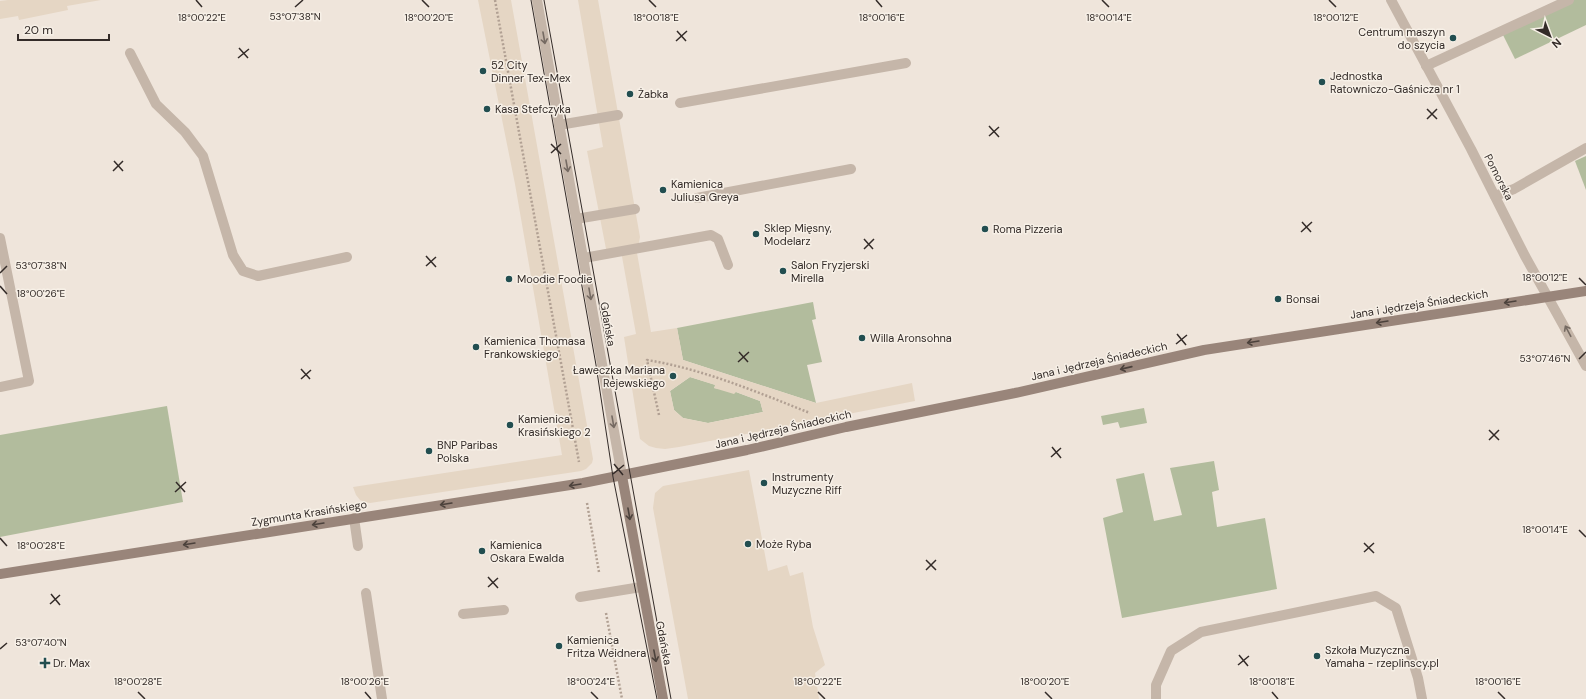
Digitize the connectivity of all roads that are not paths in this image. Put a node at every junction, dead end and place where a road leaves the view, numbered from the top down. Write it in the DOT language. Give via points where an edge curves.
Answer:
graph roads {
  1 [pos="537,0"];
  2 [pos="1390,0"];
  3 [pos="1569,0"];
  4 [pos="130,53"];
  5 [pos="906,63"];
  6 [pos="1426,66"];
  7 [pos="680,103"];
  8 [pos="618,115"];
  9 [pos="559,125"];
  10 [pos="1586,148"];
  11 [pos="851,169"];
  12 [pos="1495,196"];
  13 [pos="697,198"];
  14 [pos="635,209"];
  15 [pos="576,220"];
  16 [pos="0,238"];
  17 [pos="347,258"];
  18 [pos="584,258"];
  19 [pos="728,265"];
  20 [pos="1586,291"];
  21 [pos="1548,296"];
  22 [pos="1586,366"];
  23 [pos="0,387"];
  24 [pos="622,476"];
  25 [pos="354,518"];
  26 [pos="358,546"];
  27 [pos="0,574"];
  28 [pos="641,586"];
  29 [pos="366,593"];
  30 [pos="580,597"];
  31 [pos="504,610"];
  32 [pos="463,614"];
  33 [pos="382,699"];
  34 [pos="663,699"];
  35 [pos="1156,699"];
  36 [pos="1422,699"];
  1 -- 9 [label="street, Gdańska, one-way"];
  2 -- 6 [label="street, Pomorska"];
  3 -- 6 [label="street"];
  4 -- 17 [label="street" via="156,104 186,132 203,156 233,255 243,271 258,276"];
  5 -- 7 [label="street"];
  6 -- 12 [label="street, Pomorska"];
  8 -- 9 [label="street"];
  9 -- 15 [label="street, Gdańska, one-way"];
  10 -- 12 [label="street" via="1514,189"];
  11 -- 13 [label="street"];
  12 -- 21 [label="street, Pomorska"];
  14 -- 15 [label="street"];
  15 -- 18 [label="street, Gdańska"];
  16 -- 23 [label="street" via="29,381"];
  18 -- 19 [label="street" via="711,235 718,239"];
  18 -- 24 [label="street, Gdańska, one-way"];
  20 -- 21 [label="street, Jana i Jędrzeja Śniadeckich"];
  22 -- 21 [label="street, Pomorska, one-way"];
  21 -- 24 [label="street, Jana i Jędrzeja Śniadeckich, one-way" via="1204,350 1015,393"];
  24 -- 25 [label="street, Zygmunta Krasińskiego, one-way"];
  24 -- 28 [label="street, Gdańska, one-way"];
  25 -- 26 [label="street"];
  25 -- 27 [label="street, Zygmunta Krasińskiego, one-way"];
  28 -- 30 [label="street"];
  28 -- 34 [label="street, Gdańska, one-way"];
  29 -- 33 [label="street"];
  31 -- 32 [label="street"];
  35 -- 36 [label="street" via="1156,684 1171,651 1201,632 1376,596 1396,608"];
}
